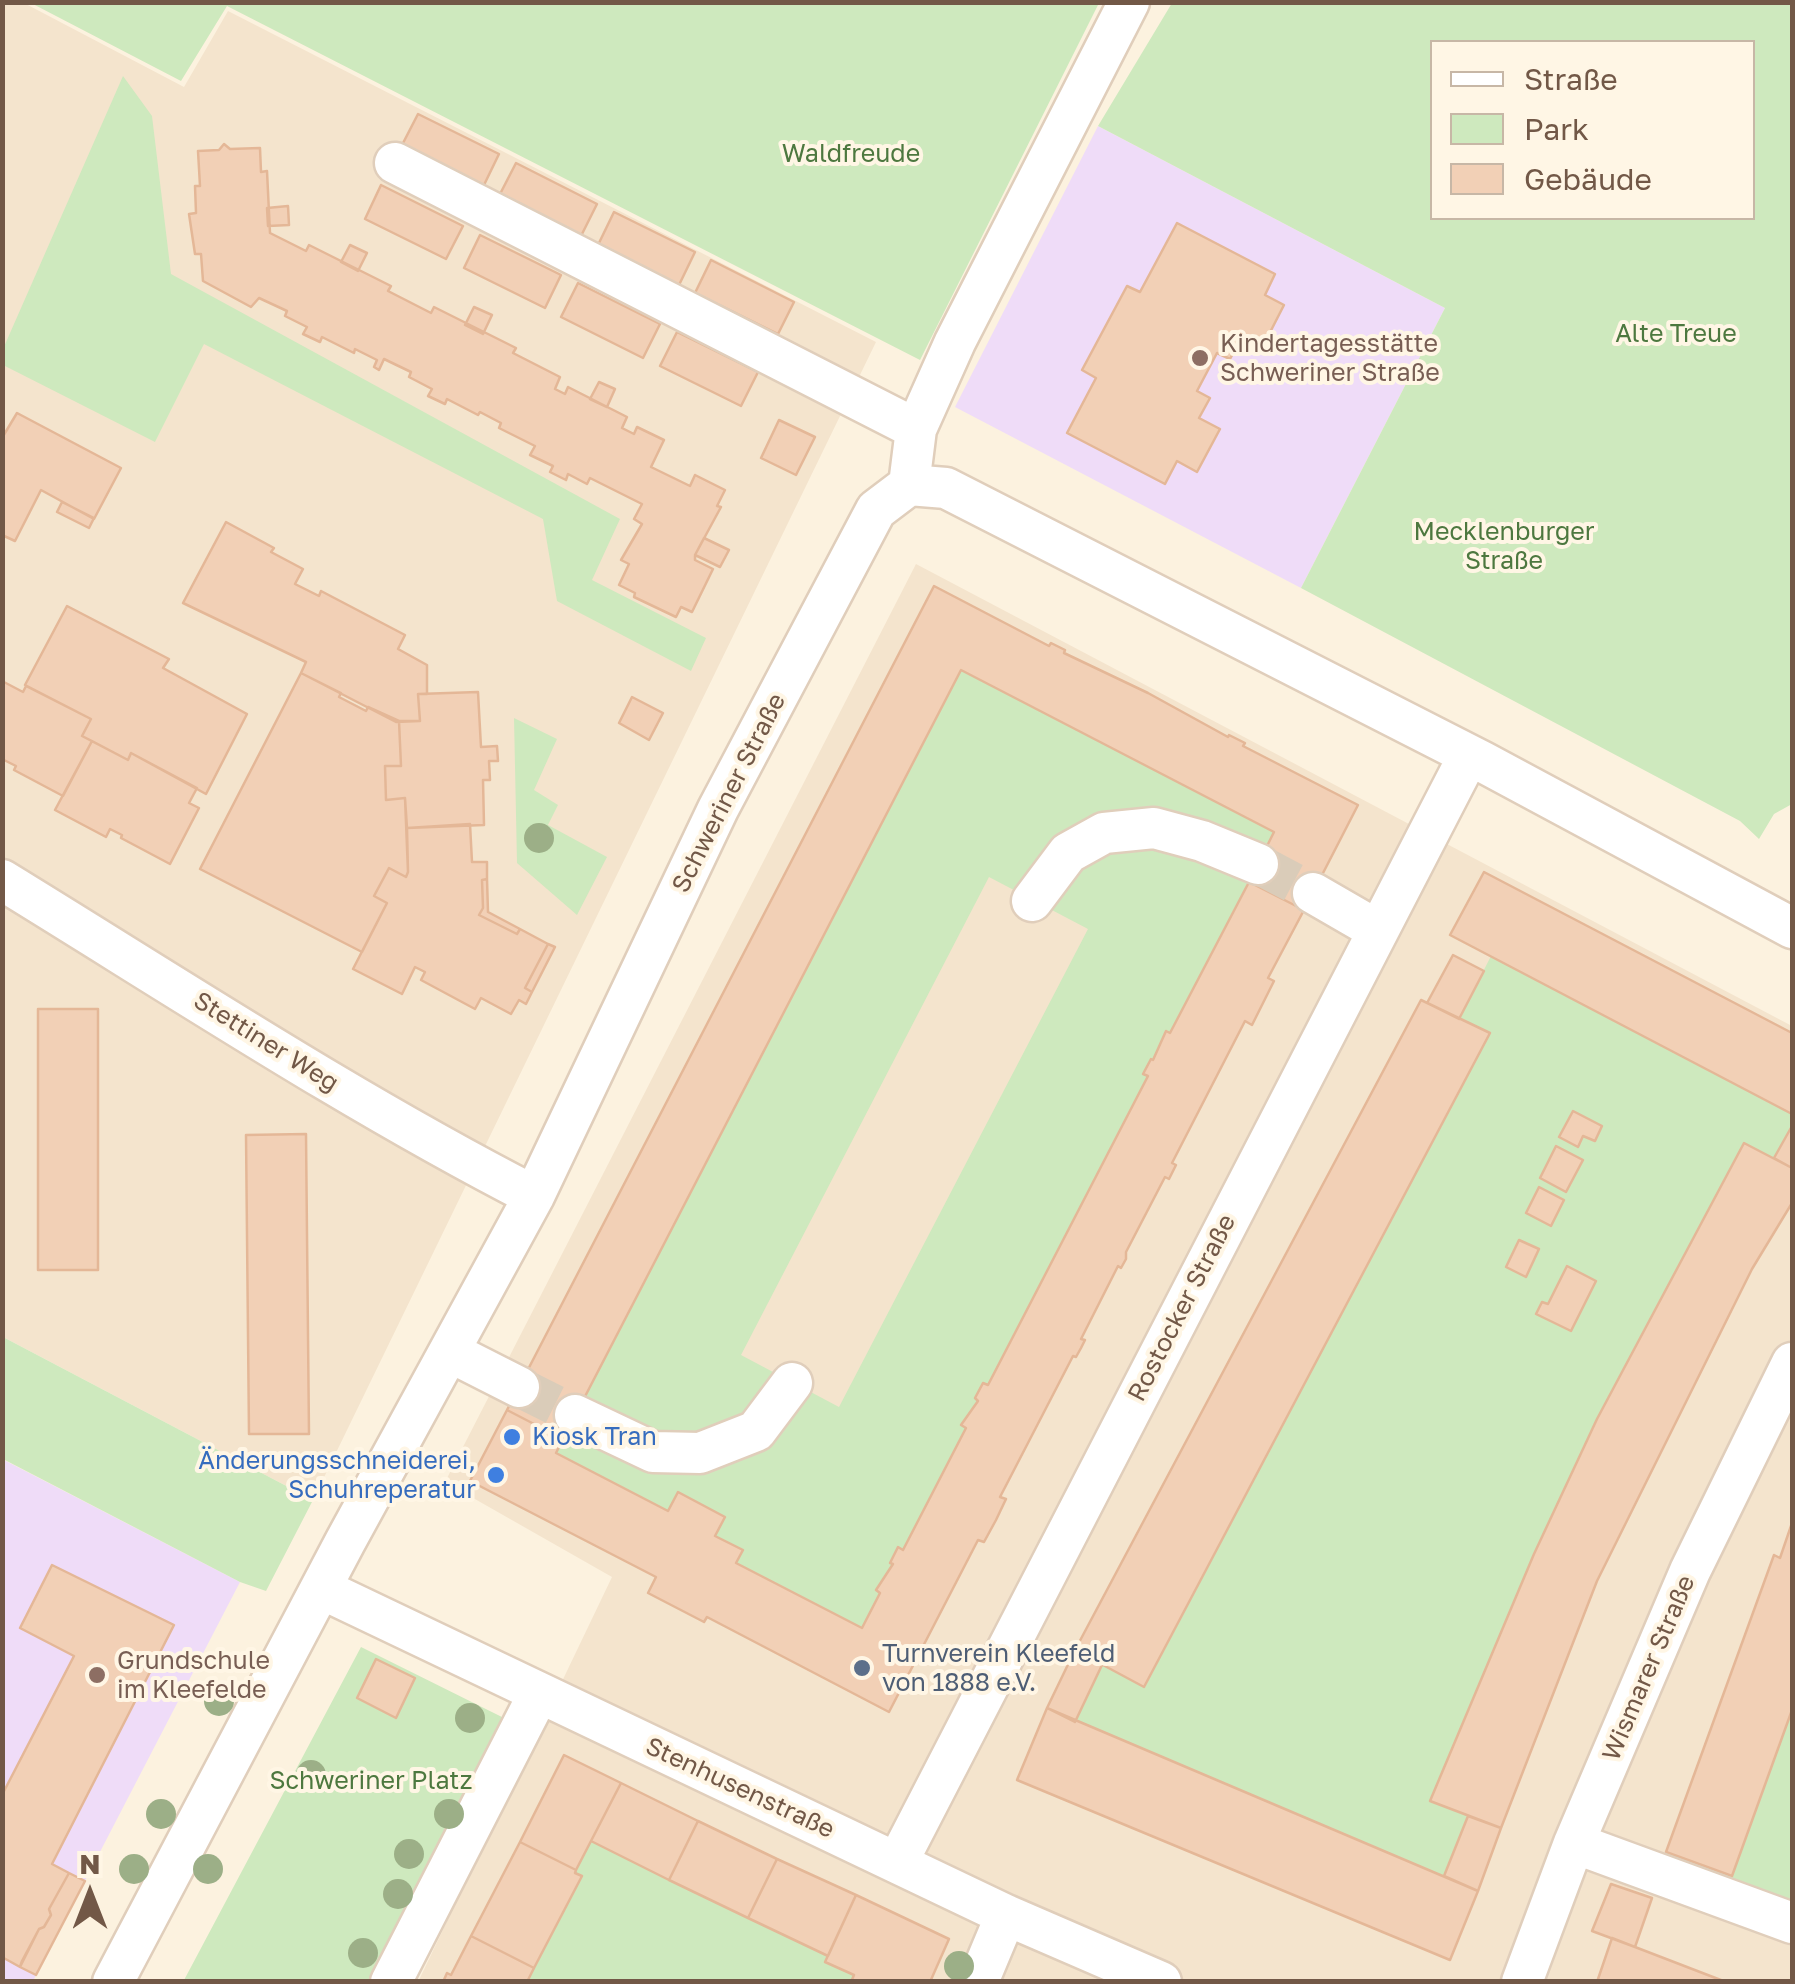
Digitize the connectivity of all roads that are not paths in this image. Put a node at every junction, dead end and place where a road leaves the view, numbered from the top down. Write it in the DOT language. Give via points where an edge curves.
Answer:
graph roads {
  1 [pos="1129,2"];
  2 [pos="395,163"];
  3 [pos="916,429"];
  4 [pos="909,486"];
  5 [pos="1469,755"];
  6 [pos="1258,864"];
  7 [pos="2,880"];
  8 [pos="1313,893"];
  9 [pos="1032,900"];
  10 [pos="1792,928"];
  11 [pos="1377,930"];
  12 [pos="534,1196"];
  13 [pos="450,1352"];
  14 [pos="1791,1367"];
  15 [pos="792,1383"];
  16 [pos="519,1387"];
  17 [pos="575,1415"];
  18 [pos="322,1589"];
  19 [pos="539,1693"];
  20 [pos="1574,1843"];
  21 [pos="897,1863"];
  22 [pos="1006,1915"];
  23 [pos="1792,1923"];
  24 [pos="114,1982"];
  25 [pos="391,1982"];
  26 [pos="978,1982"];
  27 [pos="1162,1982"];
  28 [pos="1522,1982"];
  1 -- 3 [label="street"];
  2 -- 3 [label="street"];
  3 -- 4 [label="street"];
  4 -- 5 [label="street" via="946,488"];
  4 -- 12 [label="street, Schweriner Straße" via="876,510 718,809"];
  5 -- 10 [label="street"];
  5 -- 11 [label="street, Rostocker Straße"];
  6 -- 9 [label="street" via="1154,828 1104,833 1068,853"];
  7 -- 12 [label="street, Stettiner Weg" via="353,1095"];
  8 -- 11 [label="street"];
  11 -- 21 [label="street, Rostocker Straße"];
  12 -- 13 [label="street, Schweriner Straße"];
  13 -- 16 [label="street"];
  13 -- 18 [label="street, Schweriner Straße"];
  14 -- 20 [label="street, Wismarer Straße" via="1690,1572"];
  15 -- 17 [label="street" via="756,1431 700,1453 654,1452"];
  18 -- 19 [label="street, Stenhusenstraße"];
  18 -- 24 [label="street"];
  19 -- 21 [label="street, Stenhusenstraße"];
  19 -- 25 [label="street"];
  20 -- 23 [label="street"];
  20 -- 28 [label="street, Wismarer Straße"];
  21 -- 22 [label="street, Stenhusenstraße"];
  22 -- 26 [label="street"];
  22 -- 27 [label="street, Stenhusenstraße"];
}
